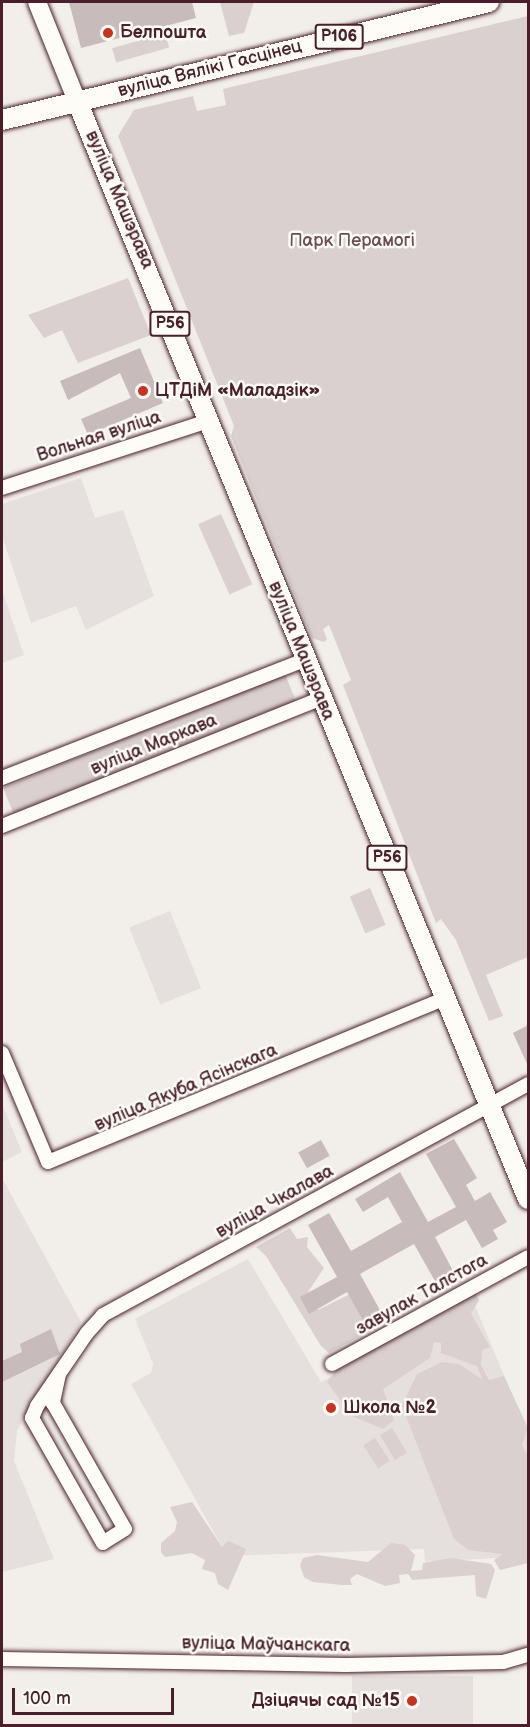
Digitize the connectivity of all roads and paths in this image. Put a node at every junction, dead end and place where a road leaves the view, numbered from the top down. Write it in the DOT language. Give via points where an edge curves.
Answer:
graph roads {
  1 [pos="37,2"];
  2 [pos="489,2"];
  3 [pos="77,101"];
  4 [pos="2,120"];
  5 [pos="208,421"];
  6 [pos="2,488"];
  7 [pos="304,660"];
  8 [pos="320,699"];
  9 [pos="2,778"];
  10 [pos="2,826"];
  11 [pos="446,998"];
  12 [pos="2,1053"];
  13 [pos="528,1084"];
  14 [pos="491,1104"];
  15 [pos="528,1199"];
  16 [pos="528,1257"];
  17 [pos="332,1364"];
  18 [pos="59,1374"];
  19 [pos="528,1655"];
  20 [pos="2,1659"];
  1 -- 3 [label="street"];
  2 -- 3 [label="main road, вуліца Вялікі Гасцінец / Р106"];
  3 -- 4 [label="main road, вуліца Вялікі Гасцінец / Р106"];
  3 -- 5 [label="main road, вуліца Машэрава / Р56"];
  5 -- 6 [label="street, Вольная вуліца"];
  5 -- 7 [label="main road, вуліца Машэрава / Р56"];
  7 -- 8 [label="main road, вуліца Машэрава / Р56"];
  7 -- 9 [label="street, вуліца Маркава"];
  8 -- 10 [label="street, вуліца Маркава"];
  8 -- 11 [label="main road, вуліца Машэрава / Р56"];
  11 -- 12 [label="street, вуліца Якуба Ясінскага" via="48,1162"];
  11 -- 14 [label="main road, вуліца Машэрава / Р56"];
  13 -- 14 [label="street, вуліца Чкалава"];
  14 -- 15 [label="main road, вуліца Машэрава / Р56"];
  14 -- 18 [label="street, вуліца Чкалава" via="103,1315"];
  16 -- 17 [label="street, завулак Талстога"];
  18 -- 18 [label="street, вуліца Чкалава" via="32,1418 103,1543 125,1529 53,1402"];
  19 -- 20 [label="street, вуліца Маўчанскага" via="503,1662 346,1665"];
}
